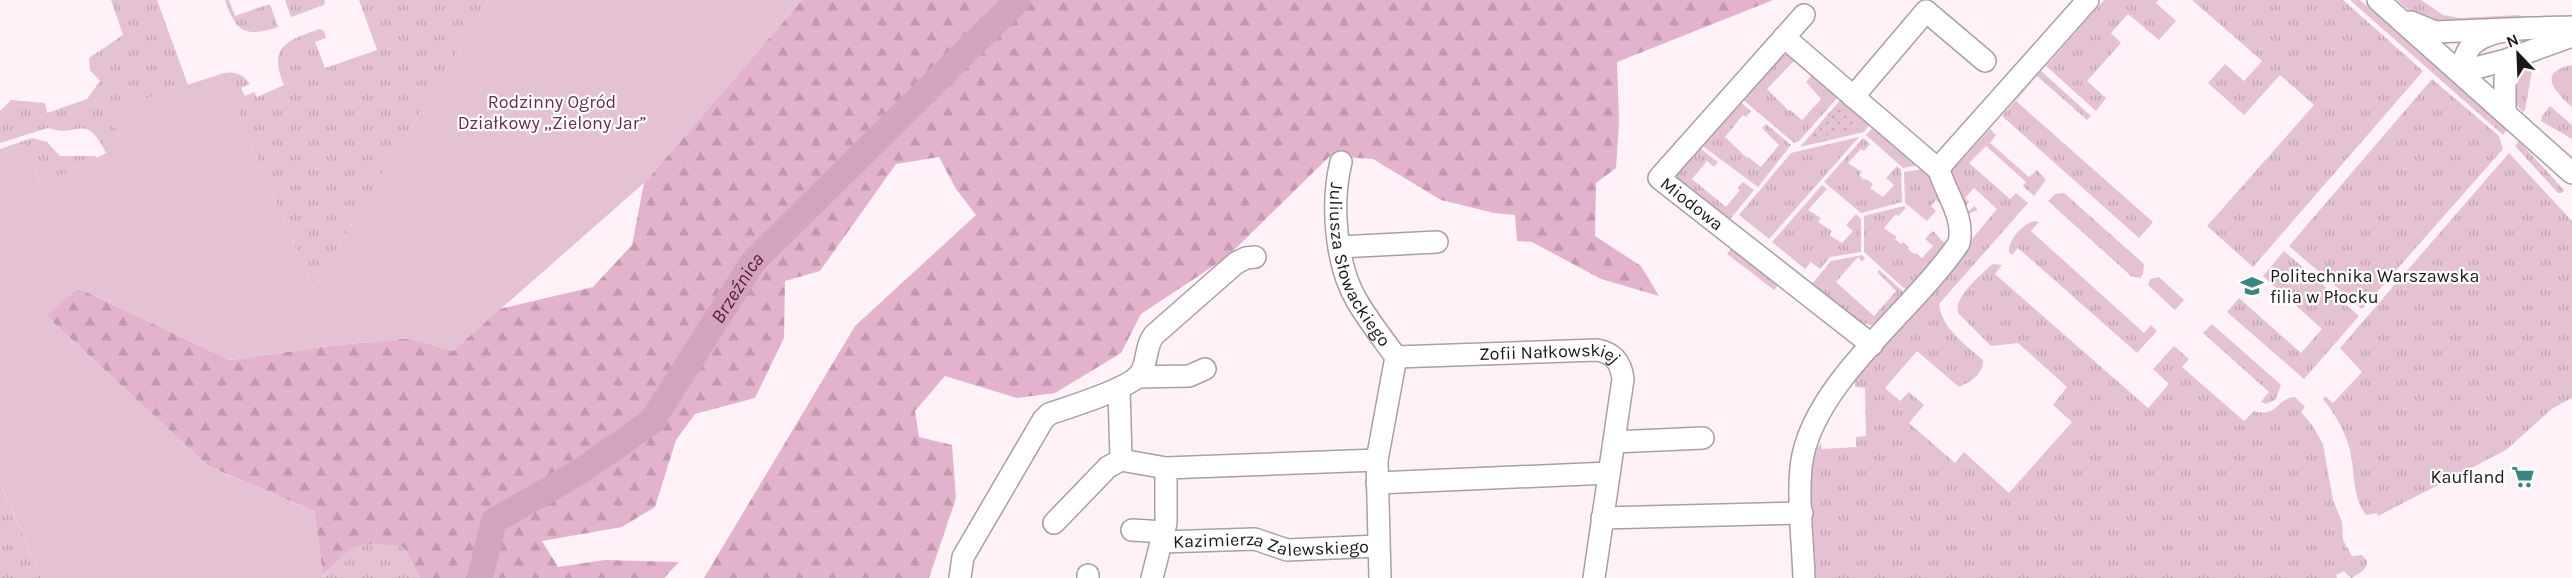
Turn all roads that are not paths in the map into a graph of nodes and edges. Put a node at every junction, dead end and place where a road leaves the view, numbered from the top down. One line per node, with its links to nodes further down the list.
1 (2088, 0): 15 (street)
2 (2378, 0): 4 (street)
3 (1804, 15): 8 (street, Miodowa)
4 (2397, 16): 6 (street); 11 (street)
5 (2572, 27): 6 (street)
6 (2532, 28): 11 (street)
7 (2572, 36): 9 (street)
8 (1784, 37): 12 (street); 20 (street, Miodowa)
9 (2516, 56): 11 (street); 13 (street)
10 (1984, 61): 12 (street)
11 (2460, 72): 13 (street)
12 (1853, 97): 15 (street)
13 (2505, 112): 16 (street)
14 (1341, 162): 18 (street, Juliusza Słowackiego)
15 (1939, 170): 20 (street)
16 (2572, 173)
17 (1437, 242): 18 (street)
18 (1339, 248): 21 (street, Juliusza Słowackiego)
19 (1255, 257): 23 (street)
20 (1872, 345): 31 (street)
21 (1396, 357): 25 (street, Zofii Nałkowskiej); 27 (street, Juliusza Słowackiego)
22 (1205, 369): 23 (street)
23 (1128, 383): 26 (street); 37 (street)
24 (1703, 438): 25 (street)
25 (1614, 441): 29 (street, Zofii Nałkowskiej)
26 (1121, 460): 28 (street); 33 (street)
27 (1377, 460): 28 (street); 30 (street, Juliusza Słowackiego)
28 (1166, 468): 35 (street, Kazimierza Zalewskiego)
29 (1609, 473): 30 (street); 32 (street, Zofii Nałkowskiej)
30 (1377, 483): 36 (street, Juliusza Słowackiego)
31 (1802, 513): 32 (street); 41 (street)
32 (1602, 518): 40 (street, Zofii Nałkowskiej)
33 (1054, 524)
34 (1131, 530): 35 (street, Kazimierza Zalewskiego)
35 (1163, 537): 36 (street, Kazimierza Zalewskiego); 38 (street, Kazimierza Zalewskiego)
36 (1378, 546): 39 (street, Juliusza Słowackiego)
37 (960, 578)
38 (1152, 578)
39 (1380, 578)
40 (1594, 578)
41 (1804, 578)

